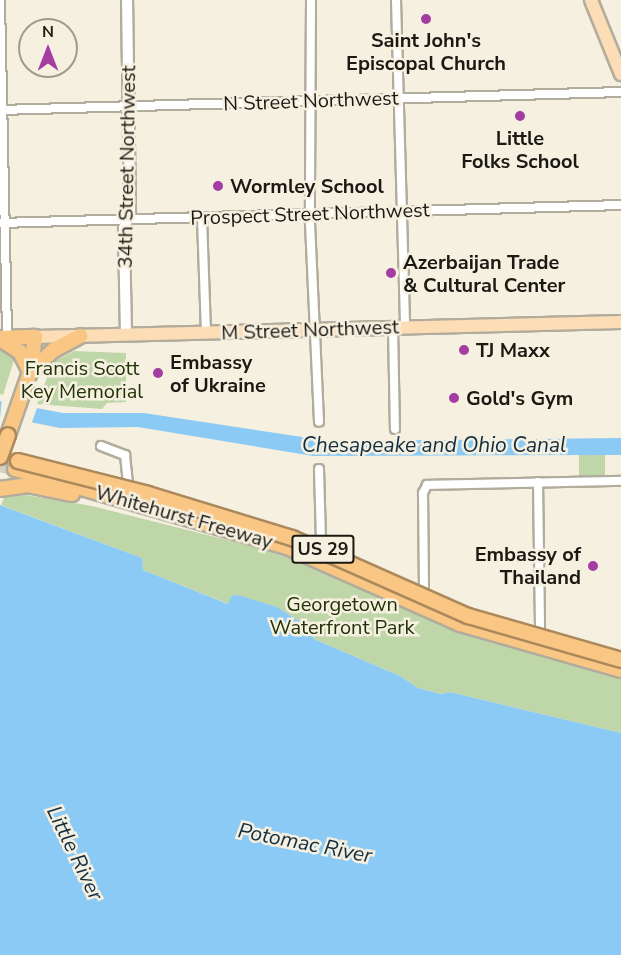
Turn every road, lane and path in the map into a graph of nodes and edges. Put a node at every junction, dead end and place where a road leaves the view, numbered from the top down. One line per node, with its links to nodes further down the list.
1 (0, 0): 11 (street)
2 (127, 0): 10 (street, 34th Street Northwest)
3 (311, 0): 9 (street)
4 (396, 0): 8 (street)
5 (591, 0): 6 (main road)
6 (621, 74)
7 (621, 92): 8 (street, N Street Northwest)
8 (399, 98): 9 (street, N Street Northwest); 13 (street)
9 (310, 101): 10 (street, N Street Northwest); 14 (street)
10 (129, 106): 11 (street, N Street Northwest); 16 (street, 34th Street Northwest)
11 (2, 110): 17 (street)
12 (621, 205): 13 (street, Prospect Street Northwest)
13 (402, 212): 14 (street, Prospect Street Northwest); 19 (street)
14 (310, 214): 15 (street, Prospect Street Northwest); 20 (street)
15 (202, 218): 16 (street, Prospect Street Northwest); 21 (street)
16 (127, 220): 17 (street, Prospect Street Northwest); 22 (street, 34th Street Northwest)
17 (3, 223): 25 (street)
18 (621, 322): 19 (main road, M Street Northwest)
19 (399, 327): 20 (main road, M Street Northwest); 28 (street)
20 (314, 329): 21 (main road, M Street Northwest); 27 (street)
21 (206, 333): 22 (main road, M Street Northwest)
22 (126, 335): 23 (main road, M Street Northwest)
23 (80, 336): 24 (main road, M Street Northwest); 26 (highway)
24 (36, 337): 25 (highway, M Street Northwest); 26 (highway)
25 (2, 338): 26 (highway)
26 (30, 372): 30 (highway, bridge)
27 (320, 422)
28 (395, 429)
29 (101, 446): 35 (street)
30 (0, 458): 35 (street)
31 (319, 469): 37 (street)
32 (621, 481): 33 (street)
33 (538, 482): 38 (street); 39 (street)
34 (0, 489): 36 (highway, US 29)
35 (129, 495): 41 (street)
36 (249, 535): 40 (highway, Whitehurst Freeway / US 29, bridge); 42 (highway, Whitehurst Freeway / US 29)
37 (321, 540)
38 (424, 588)
39 (540, 631)
40 (621, 660)
41 (621, 664)
42 (621, 670)

